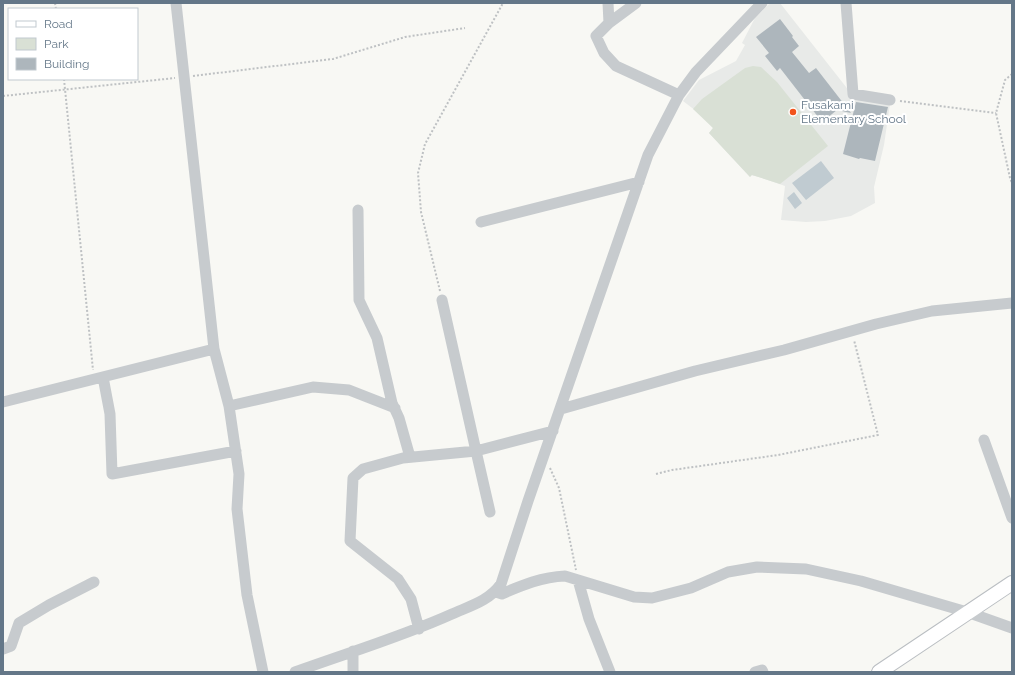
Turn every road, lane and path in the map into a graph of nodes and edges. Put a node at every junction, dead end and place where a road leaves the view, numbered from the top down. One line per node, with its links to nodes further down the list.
1 (176, 3): 10 (street)
2 (503, 3): 21 (path)
3 (608, 3): 7 (street)
4 (636, 3): 7 (street)
5 (762, 3): 13 (street)
6 (846, 3): 15 (street)
7 (609, 23): 13 (street)
8 (465, 28): 10 (path)
9 (1012, 74): 16 (path)
10 (184, 77): 12 (path); 24 (street)
11 (64, 80): 12 (path)
12 (65, 90): 14 (path); 25 (path)
13 (679, 95): 17 (street)
14 (3, 96)
15 (890, 100): 16 (path)
16 (996, 113): 18 (path)
17 (639, 182): 20 (street); 29 (street)
18 (1012, 183)
19 (358, 210): 28 (street)
20 (481, 222)
21 (442, 300): 33 (street)
22 (1012, 303): 23 (street)
23 (851, 331): 29 (street); 36 (path)
24 (214, 349): 25 (street); 27 (street)
25 (99, 378): 26 (street); 32 (street)
26 (3, 402)
27 (229, 406): 28 (street); 32 (street)
28 (394, 408): 35 (street)
29 (561, 409): 30 (street)
30 (553, 431): 33 (street); 34 (street)
31 (984, 440): 37 (street)
32 (236, 451): 49 (street)
33 (476, 451): 35 (street); 38 (street)
34 (545, 454): 40 (path); 43 (street)
35 (410, 457): 45 (street)
36 (656, 474)
37 (1007, 486): 39 (street)
38 (490, 512)
39 (1012, 518)
40 (578, 580): 43 (street); 44 (street); 52 (street)
41 (94, 582): 47 (street)
42 (1012, 583): 44 (main road)
43 (496, 592): 45 (street)
44 (967, 612): 46 (street); 55 (main road)
45 (419, 628): 48 (street)
46 (1012, 628)
47 (3, 649)
48 (353, 651): 50 (street); 51 (street)
49 (263, 672)
50 (295, 672)
51 (353, 672)
52 (610, 672)
53 (755, 672): 54 (street)
54 (763, 672)
55 (878, 672)

